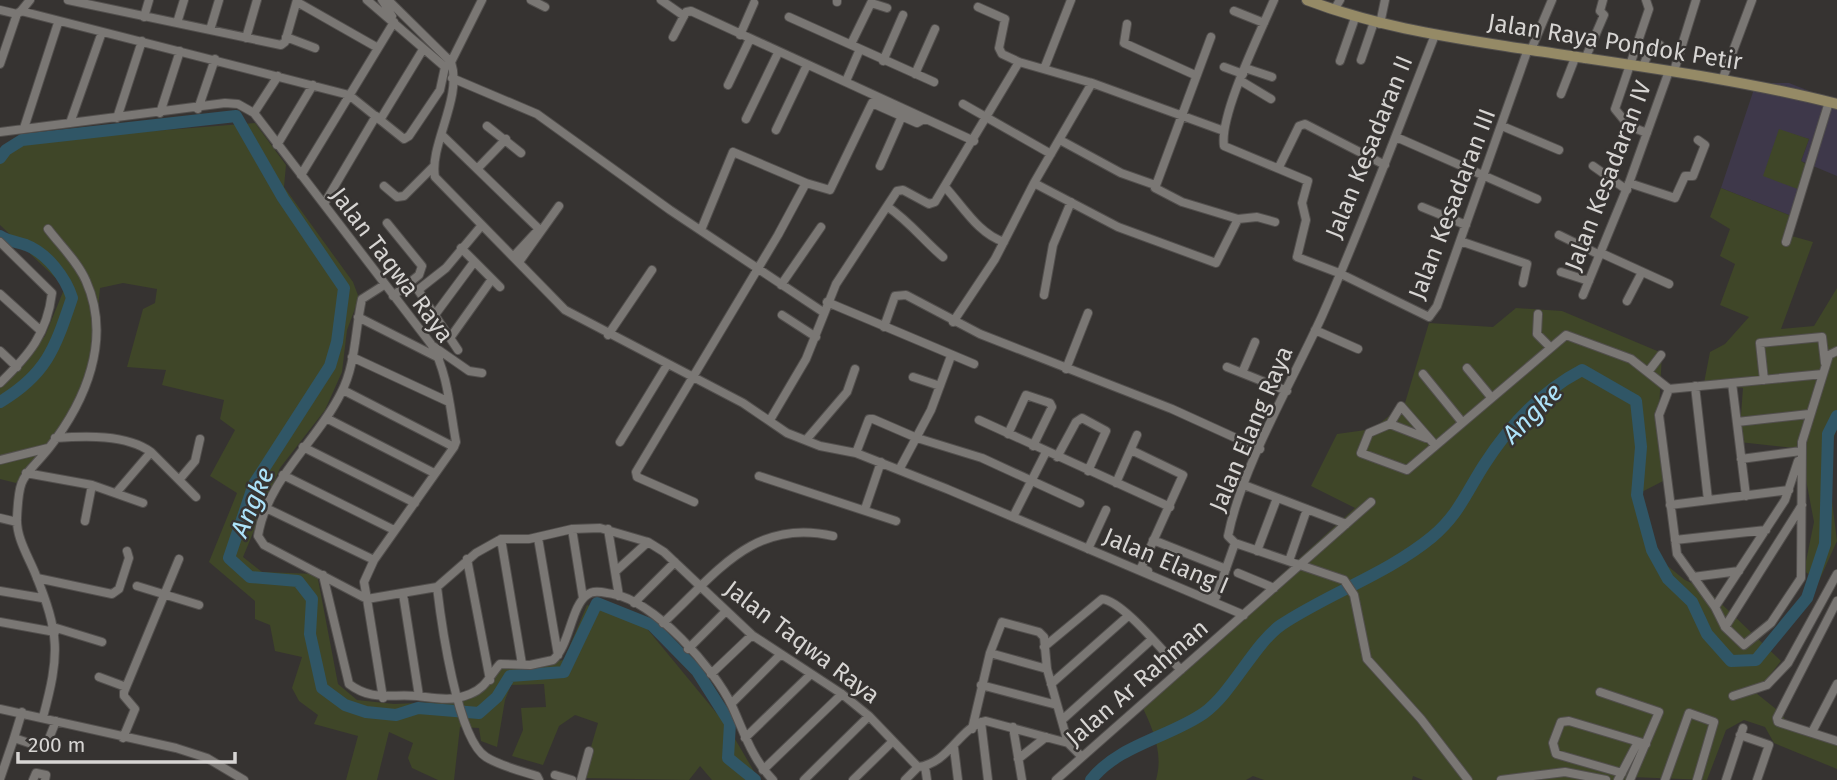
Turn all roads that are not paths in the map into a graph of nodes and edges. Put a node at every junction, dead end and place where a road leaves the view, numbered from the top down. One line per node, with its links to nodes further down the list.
1 (30, 0): 35 (street)
2 (68, 0): 32 (street)
3 (113, 0): 32 (street)
4 (149, 0): 38 (street)
5 (184, 0): 43 (street)
6 (219, 0): 48 (street)
7 (257, 0): 55 (street)
8 (367, 0): 41 (street)
9 (382, 0): 41 (street)
10 (388, 0): 30 (street)
11 (404, 0): 30 (street)
12 (482, 0): 73 (street)
13 (530, 0): 27 (street)
14 (661, 0): 37 (street)
15 (1071, 0): 78 (street)
16 (1274, 0): 44 (street)
17 (1307, 0): 33 (main road, Jalan Raya Pondok Petir)
18 (1340, 0): 33 (street)
19 (1385, 0): 45 (street)
20 (1552, 0): 62 (street, Jalan Kesadaran III)
21 (1603, 0): 66 (street)
22 (1645, 0): 74 (street)
23 (1696, 0): 79 (street, Jalan Kesadaran IV)
24 (1752, 0): 86 (street)
25 (297, 1): 52 (street); 61 (street)
26 (754, 3): 50 (street)
27 (545, 7)
28 (978, 7): 71 (street)
29 (887, 8): 59 (street)
30 (398, 9): 73 (street)
31 (0, 10): 35 (street)
32 (110, 10): 38 (street)
33 (1334, 10): 40 (main road, Jalan Raya Pondok Petir)
34 (1234, 11): 44 (street)
35 (19, 12): 42 (street); 72 (street)
36 (903, 15): 69 (street)
37 (684, 16): 50 (street); 53 (street)
38 (144, 17): 43 (street)
39 (789, 17): 59 (street)
40 (1355, 18): 45 (main road, Jalan Raya Pondok Petir); 70 (street)
41 (394, 22): 61 (street); 64 (street)
42 (58, 23): 49 (street); 110 (street)
43 (177, 23): 48 (street)
44 (1264, 23): 81 (street)
45 (1377, 23): 51 (main road, Jalan Raya Pondok Petir); 68 (street)
46 (1127, 24): 82 (street)
47 (935, 29): 80 (street)
48 (210, 30): 55 (street)
49 (102, 32): 57 (street); 107 (street)
50 (740, 35): 56 (street)
51 (1435, 35): 62 (main road, Jalan Raya Pondok Petir); 116 (street, Jalan Kesadaran II)
52 (286, 37): 55 (street); 60 (street)
53 (673, 37)
54 (1211, 37): 82 (street)
55 (246, 38)
56 (750, 39): 65 (street); 91 (street)
57 (142, 41): 63 (street); 102 (street)
58 (1660, 46): 76 (street)
59 (855, 47): 69 (street); 87 (street)
60 (315, 48)
61 (378, 48): 93 (street)
62 (1529, 50): 66 (main road, Jalan Raya Pondok Petir); 109 (street, Jalan Kesadaran III)
63 (180, 51): 67 (street); 98 (street)
64 (422, 51): 73 (street); 103 (street)
65 (778, 52): 75 (street); 104 (street)
66 (1580, 58): 74 (main road, Jalan Raya Pondok Petir); 92 (street)
67 (215, 59): 83 (street); 97 (street)
68 (1362, 60)
69 (883, 61): 80 (street)
70 (1340, 61)
71 (1019, 62): 78 (street); 106 (street)
72 (0, 64)
73 (448, 64): 85 (street); 103 (street)
74 (1630, 64): 76 (main road, Jalan Raya Pondok Petir); 114 (street)
75 (807, 65): 87 (street); 111 (street)
76 (1643, 66): 79 (main road, Jalan Raya Pondok Petir)
77 (1224, 67): 81 (street)
78 (1044, 69): 89 (street)
79 (1671, 71): 86 (main road, Jalan Raya Pondok Petir); 114 (street, Jalan Kesadaran IV)
80 (915, 74): 88 (street)
81 (1243, 74): 84 (street); 94 (street); 112 (street)
82 (1195, 75): 101 (street)
83 (278, 76): 90 (street); 99 (street)
84 (1272, 77)
85 (453, 78): 115 (street); 152 (street)
86 (1723, 78): 95 (main road, Jalan Raya Pondok Petir)
87 (846, 81): 105 (street)
88 (934, 82)
89 (1092, 83): 101 (street); 118 (street)
90 (313, 85): 93 (street); 121 (street)
91 (728, 85)
92 (1560, 94)
93 (349, 95): 103 (street); 131 (street)
94 (1271, 99)
95 (1833, 103): 157 (street)
96 (963, 104): 106 (street)
97 (198, 109): 98 (street); 99 (street)
98 (160, 113): 102 (street)
99 (254, 113): 121 (street, Jalan Taqwa Raya)
100 (902, 116): 105 (street); 126 (street); 133 (street)
101 (1180, 116): 112 (street); 135 (street)
102 (117, 118): 107 (street)
103 (378, 118): 141 (street)
104 (746, 119)
105 (924, 119): 120 (street)
106 (987, 120): 120 (street); 124 (street)
107 (70, 123): 110 (street)
108 (487, 126): 117 (street)
109 (1502, 126): 122 (street); 132 (street, Jalan Kesadaran III)
110 (24, 128): 113 (street)
111 (776, 130)
112 (1224, 131): 129 (street)
113 (0, 132)
114 (1647, 133): 137 (street, Jalan Kesadaran IV)
115 (443, 136): 128 (street); 130 (street)
116 (1396, 137): 125 (street, Jalan Kesadaran II); 132 (street)
117 (506, 139): 123 (street); 130 (street)
118 (1060, 140): 124 (street); 135 (street)
119 (1698, 140): 137 (street)
120 (974, 141): 138 (street)
121 (277, 145): 131 (street, Jalan Taqwa Raya)
122 (1559, 149)
123 (521, 153)
124 (1051, 154): 134 (street)
125 (1385, 165): 129 (street); 167 (street, Jalan Kesadaran II)
126 (880, 166)
127 (1593, 166): 137 (street)
128 (433, 167): 136 (street); 148 (street, Jalan Elang I)
129 (1279, 167): 167 (street)
130 (478, 168): 161 (street)
131 (301, 175): 141 (street, Jalan Taqwa Raya)
132 (1484, 175): 139 (street); 149 (street, Jalan Kesadaran III)
133 (806, 183): 152 (street); 163 (street)
134 (1034, 183): 140 (street); 156 (street)
135 (1155, 185): 145 (street)
136 (384, 186)
137 (1628, 186): 159 (street, Jalan Kesadaran IV)
138 (946, 188): 143 (street); 156 (street)
139 (1537, 199)
140 (1071, 202): 145 (street); 176 (street)
141 (324, 204): 172 (street, Jalan Taqwa Raya)
142 (559, 206): 161 (street)
143 (888, 207): 160 (street); 180 (street)
144 (1422, 207): 149 (street)
145 (1238, 219): 146 (street)
146 (1275, 222)
147 (387, 223): 178 (street)
148 (482, 225): 158 (street); 161 (street, Jalan Elang I)
149 (1466, 225): 154 (street, Jalan Kesadaran III)
150 (821, 227): 173 (street)
151 (48, 229): 238 (street)
152 (701, 230): 163 (street)
153 (1559, 235): 159 (street)
154 (1460, 241): 167 (street, Jalan Kesadaran III); 170 (street)
155 (0, 242): 190 (street)
156 (1004, 242): 187 (street)
157 (1786, 242)
158 (461, 248): 162 (street); 185 (street)
159 (1601, 254): 166 (street); 169 (street, Jalan Kesadaran IV)
160 (943, 257)
161 (517, 259): 191 (street, Jalan Elang I)
162 (474, 262): 168 (street); 185 (street)
163 (757, 269): 173 (street); 218 (street)
164 (652, 270): 191 (street)
165 (1561, 272): 169 (street)
166 (1642, 272): 171 (street); 179 (street)
167 (1339, 273): 189 (street, Jalan Elang Raya)
168 (492, 279): 174 (street); 193 (street)
169 (1589, 281): 177 (street, Jalan Kesadaran IV)
170 (1523, 283)
171 (1669, 284)
172 (384, 285): 178 (street, Jalan Taqwa Raya); 186 (street)
173 (780, 285): 181 (street)
174 (500, 287)
175 (0, 294): 190 (street)
176 (1044, 295)
177 (1583, 295)
178 (393, 296): 195 (street, Jalan Taqwa Raya)
179 (1626, 301)
180 (827, 302): 181 (street); 188 (street)
181 (823, 312): 192 (street)
182 (1088, 313): 211 (street)
183 (1538, 314): 196 (street)
184 (782, 315): 192 (street)
185 (434, 316): 193 (street)
186 (358, 317): 202 (street); 204 (street)
187 (953, 322): 188 (street); 211 (street)
188 (884, 327): 203 (street)
189 (1315, 330): 197 (street); 226 (street, Jalan Elang Raya)
190 (41, 331): 207 (street)
191 (608, 335): 206 (street, Jalan Elang I)
192 (816, 337): 231 (street)
193 (450, 338): 198 (street)
194 (1255, 342): 215 (street)
195 (431, 344): 204 (street, Jalan Taqwa Raya); 214 (street)
196 (1550, 347): 213 (street); 227 (street)
197 (1358, 349)
198 (457, 350)
199 (0, 351): 207 (street)
200 (1837, 351): 212 (street)
201 (1661, 355): 213 (street)
202 (352, 356): 225 (street); 228 (street)
203 (951, 356): 205 (street); 222 (street)
204 (439, 358): 228 (street, Jalan Taqwa Raya)
205 (974, 363)
206 (667, 365): 218 (street, Jalan Elang I); 242 (street)
207 (17, 367): 220 (street)
208 (1227, 367): 215 (street)
209 (1467, 368): 227 (street)
210 (855, 369): 241 (street)
211 (1066, 369): 248 (street)
212 (1824, 370): 219 (street); 219 (street); 229 (street)
213 (1648, 372): 224 (street)
214 (482, 373)
215 (1242, 373): 226 (street)
216 (1423, 374): 233 (street)
217 (913, 377): 222 (street)
218 (693, 379): 231 (street, Jalan Elang I); 275 (street)
219 (1764, 380): 221 (street)
220 (0, 383)
221 (1732, 383): 223 (street); 234 (street)
222 (940, 386): 239 (street)
223 (1695, 386): 224 (street); 274 (street)
224 (1669, 389): 280 (street)
225 (343, 390): 230 (street); 246 (street)
226 (1287, 391): 248 (street, Jalan Elang Raya)
227 (1491, 397): 233 (street)
228 (449, 402): 246 (street, Jalan Taqwa Raya)
229 (1809, 414): 234 (street); 253 (street)
230 (328, 419): 245 (street); 261 (street)
231 (770, 420): 241 (street, Jalan Elang I)
232 (979, 420): 236 (street)
233 (1462, 422): 243 (street)
234 (1737, 422): 255 (street)
235 (1390, 424): 243 (street); 243 (street); 243 (street)
236 (1008, 434): 244 (street); 244 (street)
237 (1137, 435): 249 (street)
238 (55, 438): 247 (street); 250 (street)
239 (917, 438): 252 (street); 258 (street); 265 (street)
240 (200, 439): 264 (street)
241 (806, 440): 252 (street, Jalan Elang I)
242 (620, 442)
243 (1432, 442)
244 (1033, 446): 251 (street)
245 (303, 447): 262 (street); 278 (street)
246 (453, 447): 261 (street)
247 (49, 448): 256 (street); 260 (street)
248 (1260, 449): 268 (street, Jalan Elang Raya)
249 (1130, 450): 266 (street); 282 (street)
250 (151, 452): 264 (street); 270 (street)
251 (1046, 452): 254 (street); 265 (street)
252 (856, 453): 257 (street, Jalan Elang I)
253 (1801, 455): 255 (street); 269 (street); 281 (street)
254 (1058, 457): 259 (street); 259 (street)
255 (1741, 458): 271 (street)
256 (0, 460)
257 (881, 463): 258 (street, Jalan Elang I); 284 (street)
258 (899, 470): 287 (street, Jalan Elang I)
259 (1088, 471): 266 (street)
260 (26, 473): 267 (street); 290 (street)
261 (434, 473): 278 (street)
262 (283, 475): 283 (street); 295 (street)
263 (759, 476): 284 (street)
264 (179, 480): 272 (street)
265 (1031, 482): 279 (street); 287 (street)
266 (1116, 483): 282 (street)
267 (92, 485): 270 (street); 291 (street)
268 (1244, 485): 273 (street); 303 (street, Jalan Elang Raya)
269 (1789, 490): 271 (street); 296 (street)
270 (116, 494): 277 (street)
271 (1746, 496): 274 (street)
272 (196, 497)
273 (1277, 498): 285 (street); 306 (street)
274 (1708, 500): 280 (street)
275 (694, 502)
276 (1371, 502): 292 (street)
277 (143, 503)
278 (415, 503): 295 (street)
279 (1080, 503)
280 (1671, 505): 301 (street)
281 (1802, 505): 342 (street); 342 (street)
282 (1170, 507): 300 (street)
283 (268, 509): 309 (street); 318 (street)
284 (865, 509): 289 (street)
285 (1307, 509): 292 (street); 310 (street)
286 (1106, 510): 304 (street)
287 (1013, 517): 304 (street, Jalan Elang I)
288 (0, 518): 290 (street)
289 (896, 521)
290 (17, 522): 320 (street)
291 (85, 522)
292 (1346, 524): 312 (street)
293 (572, 529): 294 (street, Jalan Taqwa Raya); 298 (street, Jalan Taqwa Raya); 330 (street)
294 (608, 529): 302 (street, Jalan Taqwa Raya); 314 (street)
295 (394, 530): 309 (street)
296 (1766, 530): 301 (street); 315 (street)
297 (833, 536): 322 (street)
298 (538, 538): 299 (street, Jalan Taqwa Raya); 350 (street)
299 (502, 539): 308 (street, Jalan Taqwa Raya); 352 (street)
300 (1153, 540): 313 (street); 313 (street)
301 (1675, 540): 319 (street)
302 (648, 542): 311 (street, Jalan Taqwa Raya); 314 (street)
303 (1235, 543): 306 (street, Jalan Elang Raya); 313 (street)
304 (1088, 549): 338 (street, Jalan Elang I)
305 (127, 551): 320 (street)
306 (1257, 551): 310 (street, Jalan Elang Raya)
307 (179, 559): 327 (street)
308 (467, 559): 323 (street, Jalan Taqwa Raya); 358 (street)
309 (374, 560): 331 (street)
310 (1289, 561): 312 (street, Jalan Elang Raya)
311 (675, 562): 322 (street, Jalan Taqwa Raya); 333 (street)
312 (1300, 565): 324 (street); 415 (street, Jalan Elang Raya)
313 (1226, 569)
314 (616, 571): 328 (street)
315 (1739, 571): 319 (street); 335 (street)
316 (1238, 573): 324 (street)
317 (1837, 574): 366 (street)
318 (323, 575): 331 (street); 367 (street)
319 (1693, 577): 335 (street)
320 (37, 578): 329 (street)
321 (137, 586): 327 (street)
322 (699, 586): 336 (street, Jalan Taqwa Raya); 341 (street)
323 (437, 587): 326 (street); 368 (street)
324 (1275, 588): 338 (street)
325 (0, 591): 329 (street)
326 (403, 594): 331 (street); 365 (street)
327 (163, 596): 334 (street); 362 (street)
328 (619, 596): 330 (street); 333 (street)
329 (42, 598): 343 (street)
330 (583, 598): 350 (street)
331 (367, 599): 367 (street)
332 (1837, 601): 337 (street)
333 (634, 603): 341 (street)
334 (199, 605)
335 (1715, 607): 342 (street)
336 (724, 612): 344 (street, Jalan Taqwa Raya); 348 (street)
337 (1834, 612): 380 (street)
338 (1244, 615): 354 (street, Jalan Ar Rahman)
339 (1128, 616): 345 (street); 347 (street); 359 (street)
340 (0, 622): 343 (street)
341 (663, 623): 348 (street)
342 (1725, 627)
343 (54, 629): 346 (street); 374 (street)
344 (752, 635): 351 (street, Jalan Taqwa Raya); 355 (street)
345 (1150, 641): 354 (street); 375 (street)
346 (102, 642)
347 (1044, 647): 349 (street); 353 (street)
348 (688, 649): 355 (street)
349 (990, 653): 353 (street); 361 (street)
350 (558, 655): 352 (street)
351 (780, 655): 356 (street, Jalan Taqwa Raya); 369 (street)
352 (522, 663): 358 (street)
353 (1047, 669): 359 (street)
354 (1181, 670): 391 (street, Jalan Ar Rahman)
355 (711, 674): 369 (street)
356 (810, 675): 364 (street, Jalan Taqwa Raya); 384 (street)
357 (99, 677): 362 (street)
358 (490, 681): 368 (street)
359 (1051, 684): 370 (street)
360 (1837, 684): 380 (street)
361 (981, 685): 370 (street); 379 (street)
362 (126, 687): 383 (street)
363 (1600, 692): 388 (street)
364 (842, 694): 373 (street, Jalan Taqwa Raya); 394 (street)
365 (419, 696): 367 (street); 368 (street)
366 (1733, 696)
367 (383, 698)
368 (457, 702): 403 (street)
369 (731, 704): 384 (street)
370 (1056, 705): 375 (street)
371 (0, 709): 372 (street)
372 (22, 712): 374 (street); 382 (street)
373 (869, 716): 386 (street, Jalan Taqwa Raya); 407 (street)
374 (43, 718): 376 (street)
375 (1062, 720): 387 (street)
376 (56, 721): 382 (street); 383 (street)
377 (981, 722): 378 (street); 379 (street); 412 (street)
378 (1013, 727): 381 (street); 392 (street)
379 (972, 729): 389 (street)
380 (1812, 732): 385 (street)
381 (1046, 737): 387 (street); 392 (street)
382 (14, 738): 398 (street)
383 (123, 738): 396 (street)
384 (745, 738): 394 (street)
385 (1837, 741)
386 (892, 742): 393 (street, Jalan Taqwa Raya); 408 (street)
387 (1068, 743): 391 (street)
388 (1642, 743): 397 (street); 397 (street); 418 (street)
389 (954, 748): 393 (street); 411 (street)
390 (589, 751): 405 (street)
391 (1082, 757): 414 (street, Jalan Ar Rahman)
392 (1018, 759): 413 (street)
393 (922, 767): 409 (street); 410 (street)
394 (763, 770): 406 (street)
395 (555, 775): 404 (street)
396 (232, 776): 402 (street)
397 (1620, 776)
398 (0, 779): 399 (street)
399 (6, 780)
400 (33, 780): 401 (street)
401 (45, 780)
402 (244, 780)
403 (539, 780)
404 (572, 780)
405 (581, 780)
406 (773, 780)
407 (804, 780)
408 (853, 780)
409 (905, 780)
410 (927, 780)
411 (958, 780)
412 (988, 780)
413 (1021, 780)
414 (1056, 780)
415 (1468, 780)
416 (1500, 780): 417 (street)
417 (1604, 780)
418 (1630, 780)
419 (1665, 780): 420 (street)
420 (1697, 780)
421 (1726, 780): 422 (street)
422 (1757, 780)

